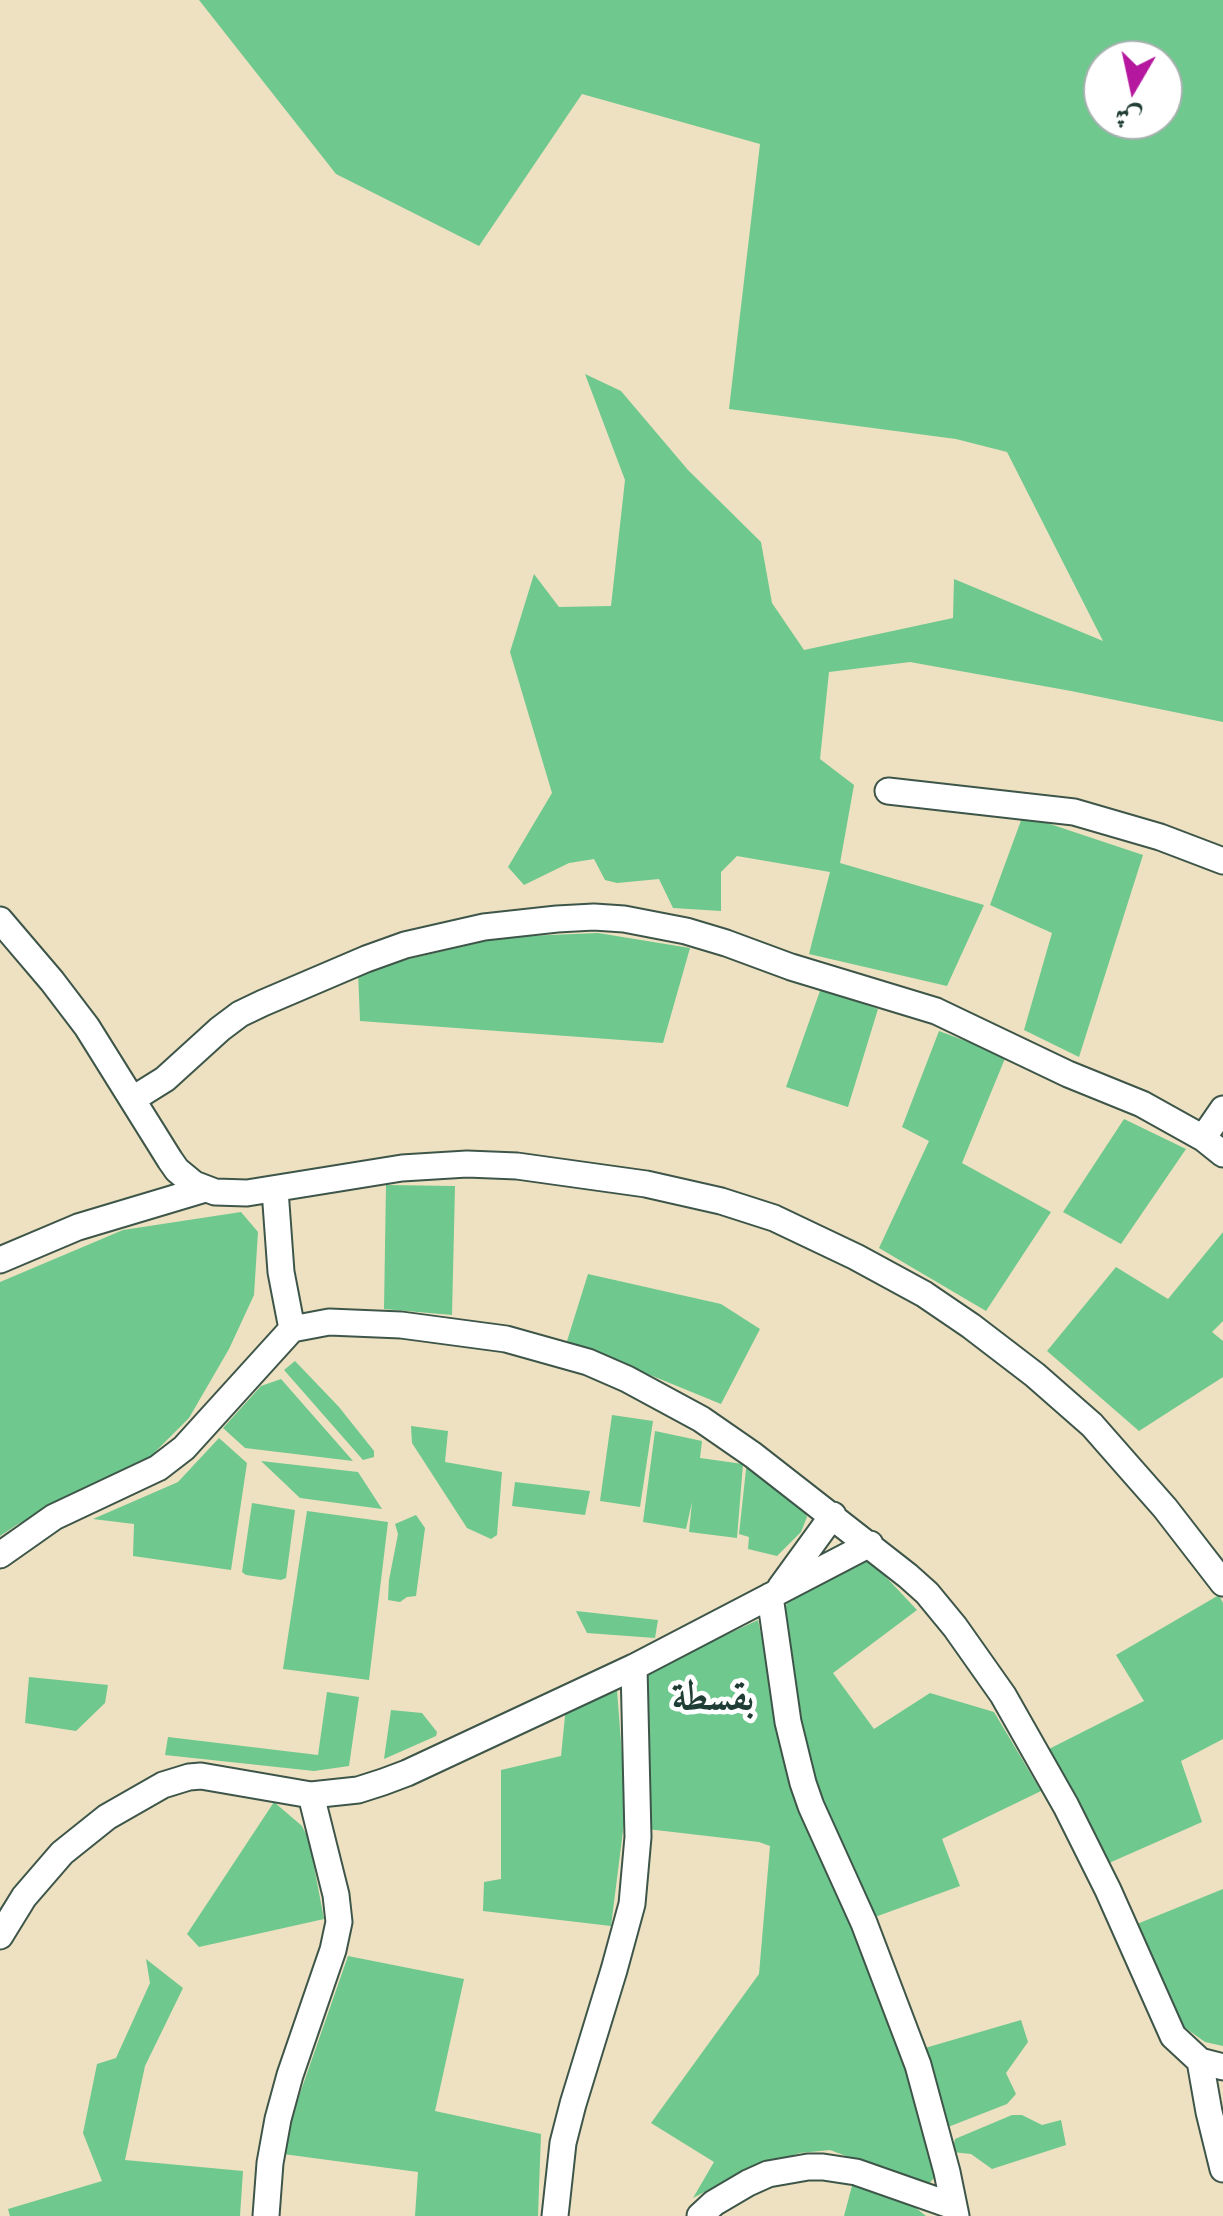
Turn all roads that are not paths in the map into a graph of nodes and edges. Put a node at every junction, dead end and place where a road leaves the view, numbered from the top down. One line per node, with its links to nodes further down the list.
1 (888, 791): 2 (street)
2 (1223, 861)
3 (0, 920): 4 (street)
4 (133, 1100): 6 (street); 7 (street)
5 (1223, 1109): 6 (street)
6 (1213, 1146)
7 (205, 1189): 8 (street); 9 (street)
8 (274, 1190): 10 (street); 14 (street)
9 (0, 1260)
10 (292, 1329): 11 (street); 13 (street)
11 (833, 1515): 12 (street); 15 (street)
12 (870, 1544): 15 (street); 19 (street)
13 (0, 1555)
14 (1223, 1583)
15 (774, 1593): 16 (street); 21 (street)
16 (634, 1667): 17 (street); 23 (street)
17 (311, 1794): 18 (street); 22 (street)
18 (0, 1936)
19 (1212, 2064): 20 (street)
20 (1223, 2169)
21 (954, 2211): 24 (street)
22 (266, 2216)
23 (555, 2216)
24 (700, 2216)

